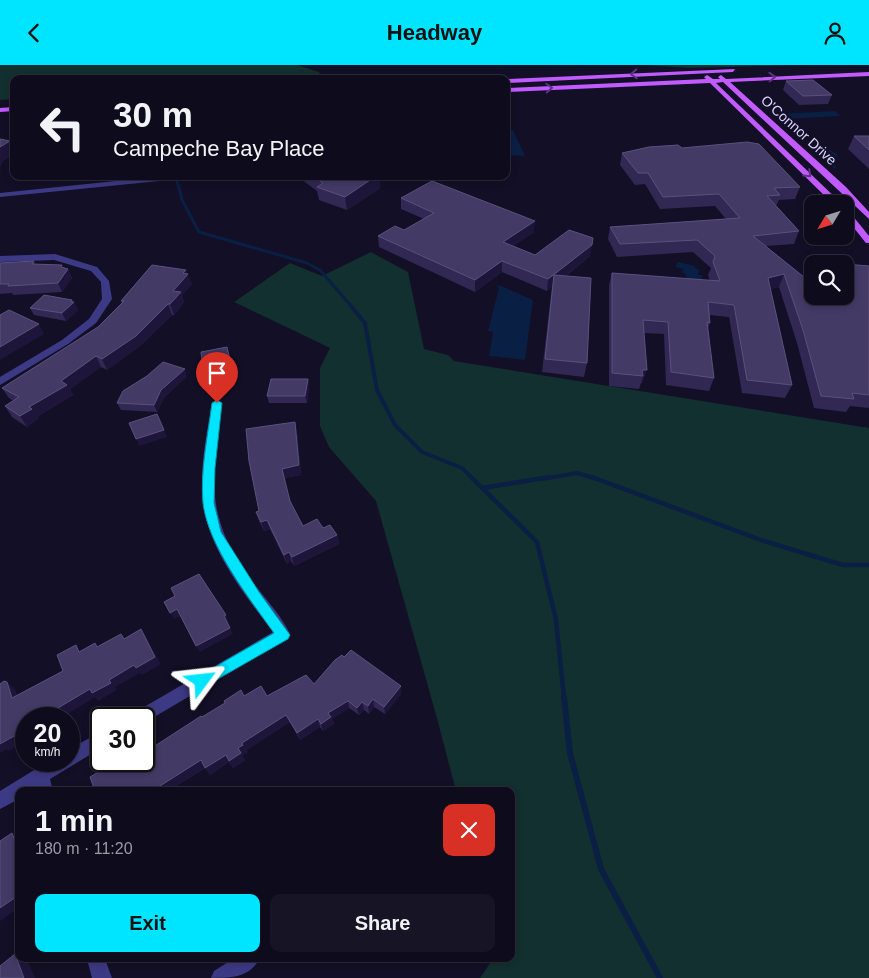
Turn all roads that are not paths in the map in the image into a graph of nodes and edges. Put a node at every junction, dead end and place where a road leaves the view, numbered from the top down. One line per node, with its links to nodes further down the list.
1 (694, 65): 4 (main road, O'Connor Drive)
2 (709, 65): 5 (main road, O'Connor Drive)
3 (737, 70): 5 (main road)
4 (700, 71): 5 (main road); 8 (main road, O'Connor Drive); 9 (main road, one-way to 9)
5 (715, 71): 7 (main road, O'Connor Drive)
6 (869, 74): 7 (main road, one-way to 6)
7 (723, 79): 8 (main road); 13 (main road, O'Connor Drive)
8 (710, 80): 10 (main road, one-way to 8); 11 (main road, O'Connor Drive)
9 (510, 81)
10 (510, 90)
11 (752, 121): 12 (main road, O'Connor Drive); 13 (main road)
12 (780, 147): 16 (main road, O'Connor Drive, one-way to 16); 17 (main road)
13 (798, 147): 17 (main road, O'Connor Drive)
14 (150, 180): 15 (street)
15 (0, 195)
16 (829, 195)
17 (857, 203): 18 (main road, O'Connor Drive)
18 (869, 217)
19 (854, 223): 20 (main road)
20 (869, 241)
21 (0, 259): 22 (street)
22 (0, 382)
23 (217, 403): 24 (street)
24 (155, 709)
25 (45, 772): 26 (street)
26 (40, 775): 27 (street); 28 (street)
27 (22, 787)
28 (44, 787)
29 (15, 791): 30 (street)
30 (0, 801)
31 (97, 962): 33 (street)
32 (245, 962): 34 (street)
33 (102, 978)
34 (221, 978)

